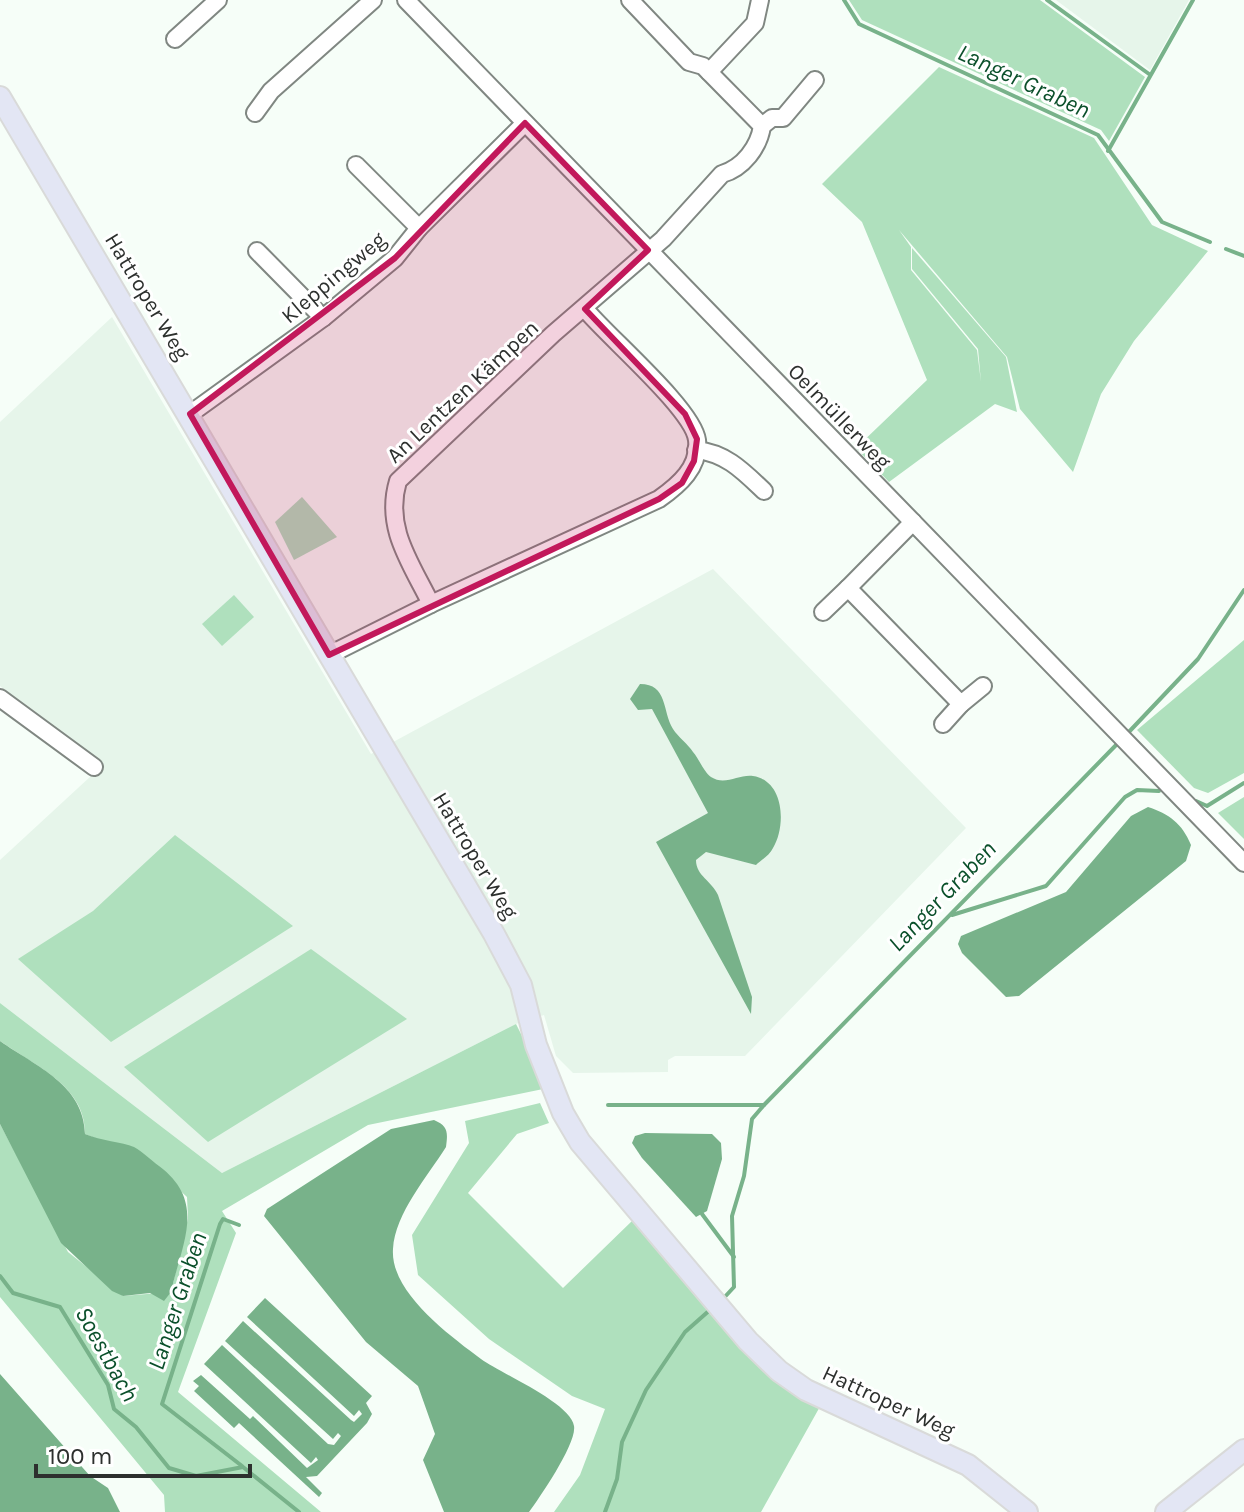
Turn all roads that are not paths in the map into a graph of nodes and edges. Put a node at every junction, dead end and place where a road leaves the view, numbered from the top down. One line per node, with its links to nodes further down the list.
1 (218, 0): 6 (street)
2 (373, 0): 10 (street)
3 (406, 0): 11 (street, Oelmüllerweg)
4 (630, 0): 7 (street)
5 (760, 0): 7 (street)
6 (175, 39)
7 (709, 72): 12 (street)
8 (815, 80): 12 (street)
9 (0, 97): 19 (main road, Hattroper Weg)
10 (255, 113)
11 (525, 123): 14 (street, Kleppingweg); 15 (street, Oelmüllerweg)
12 (762, 126): 15 (street, An Lentzen Kämpen)
13 (356, 165): 14 (street)
14 (419, 228): 18 (street, Kleppingweg)
15 (648, 250): 17 (street, An Lentzen Kämpen); 22 (street, Oelmüllerweg)
16 (257, 251): 18 (street)
17 (585, 309): 20 (street); 24 (street, An Lentzen Kämpen)
18 (323, 318): 19 (street, Kleppingweg)
19 (190, 414): 26 (main road, Hattroper Weg)
20 (696, 450): 21 (street); 24 (street)
21 (764, 491)
22 (913, 522): 23 (street); 32 (street, Oelmüllerweg)
23 (848, 588): 25 (street); 29 (street)
24 (431, 604): 26 (street)
25 (823, 612)
26 (329, 655): 34 (main road, Hattroper Weg)
27 (983, 686): 29 (street)
28 (0, 698): 31 (street)
29 (961, 704): 30 (street)
30 (943, 724)
31 (94, 767)
32 (1244, 863)
33 (1244, 1450): 35 (main road)
34 (1027, 1512)
35 (1166, 1512)

